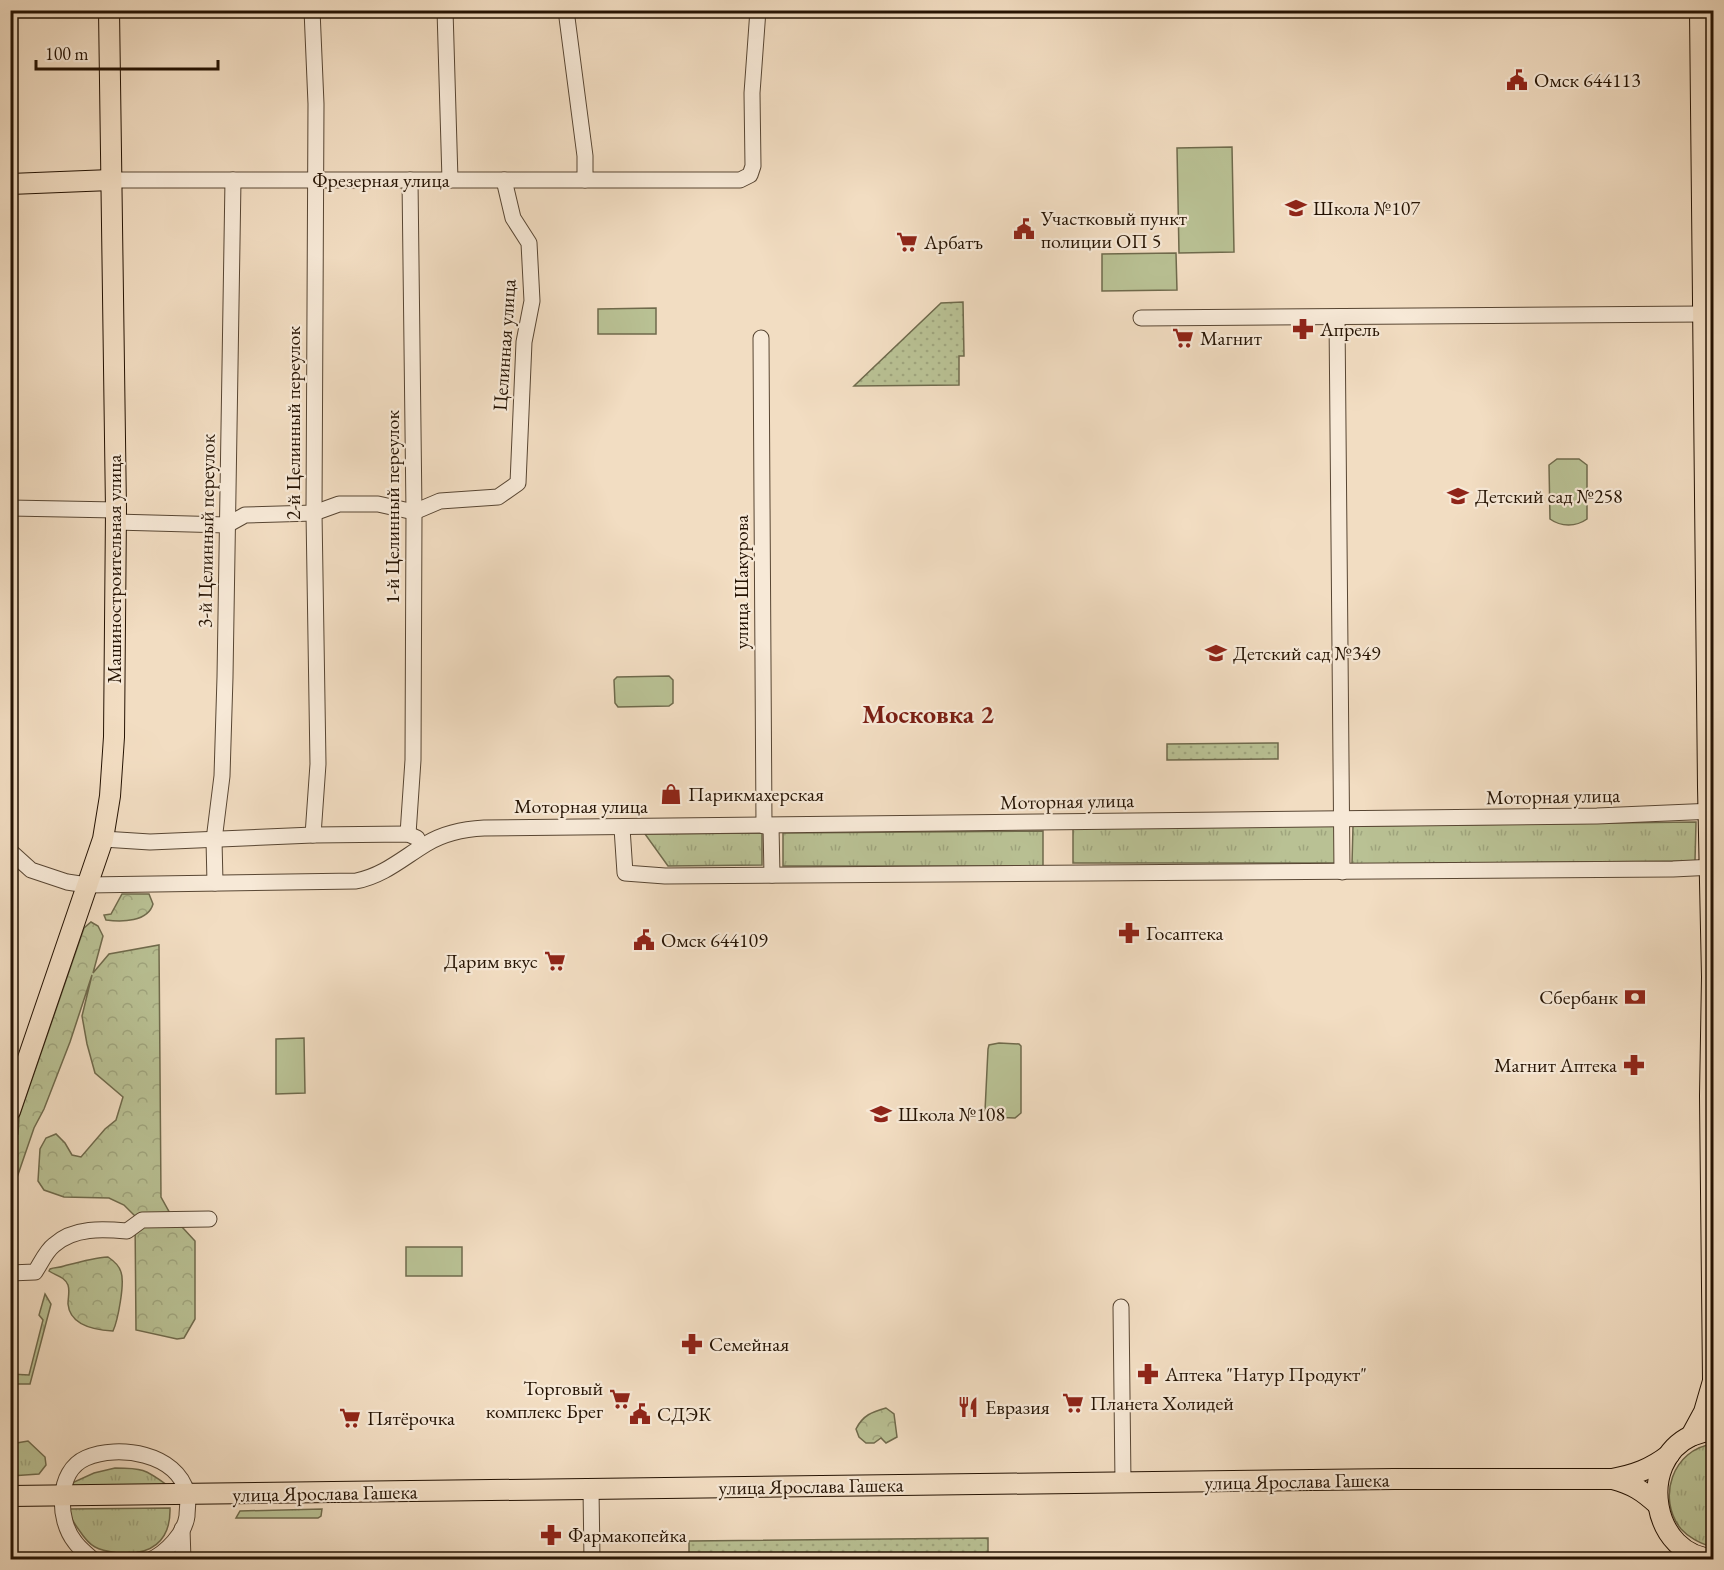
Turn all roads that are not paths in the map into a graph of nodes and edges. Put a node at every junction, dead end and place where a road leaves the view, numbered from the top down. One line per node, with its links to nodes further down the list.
1 (110, 10): 7 (main road, Машиностроительная улица)
2 (312, 10): 9 (street, 2-й Целинный переулок)
3 (445, 10): 11 (street)
4 (566, 10): 13 (street)
5 (758, 10): 13 (street, Фрезерная улица)
6 (1700, 10): 15 (main road)
7 (111, 180): 8 (street, Фрезерная улица); 14 (main road, Фрезерная улица); 22 (main road, Машиностроительная улица)
8 (233, 180): 9 (street, Фрезерная улица); 23 (street, 3-й Целинный переулок)
9 (314, 180): 10 (street, Фрезерная улица); 21 (street, 2-й Целинный переулок)
10 (410, 180): 11 (street, Фрезерная улица); 20 (street, 1-й Целинный переулок)
11 (450, 180): 12 (street, Фрезерная улица)
12 (504, 180): 13 (street, Фрезерная улица); 20 (street, Целинная улица)
13 (585, 180)
14 (10, 184)
15 (1704, 314): 16 (street); 24 (main road)
16 (1337, 317): 17 (street); 25 (street)
17 (1141, 318)
18 (761, 338): 26 (street, улица Шакурова)
19 (10, 508): 22 (street)
20 (414, 512): 21 (street); 28 (street, 1-й Целинный переулок)
21 (314, 513): 23 (street); 29 (street, 2-й Целинный переулок)
22 (116, 516): 23 (street); 30 (main road, Машиностроительная улица)
23 (227, 525): 31 (street, 3-й Целинный переулок)
24 (1711, 812): 25 (street, Моторная улица); 34 (main road)
25 (1341, 819): 26 (street, Моторная улица); 35 (street)
26 (767, 826): 27 (street, Моторная улица); 36 (street, улица Шакурова)
27 (622, 828): 32 (street, Моторная улица); 36 (street)
28 (408, 834): 29 (street); 32 (street)
29 (313, 835): 31 (street)
30 (104, 839): 31 (street); 38 (main road, Машиностроительная улица)
31 (214, 840): 37 (street, 3-й Целинный переулок)
32 (428, 843): 37 (street, Моторная улица)
33 (10, 851): 38 (street, Моторная улица)
34 (1712, 867): 35 (street); 40 (main road)
35 (1342, 872): 36 (street)
36 (772, 875)
37 (215, 882): 38 (street, Моторная улица)
38 (87, 885): 39 (main road, Машиностроительная улица)
39 (10, 1111)
40 (1712, 1209): 44 (main road)
41 (209, 1220): 42 (street)
42 (10, 1273)
43 (1122, 1308): 49 (street)
44 (1713, 1382): 46 (main road)
45 (1713, 1430): 46 (main road)
46 (1691, 1436): 47 (main road)
47 (1669, 1455): 48 (main road); 54 (main road)
48 (1612, 1479): 49 (main road, улица Ярослава Гашека); 54 (main road)
49 (1123, 1483): 50 (main road, улица Ярослава Гашека)
50 (591, 1489): 51 (main road, улица Ярослава Гашека); 61 (street)
51 (188, 1494): 52 (main road, улица Ярослава Гашека); 52 (street); 55 (street)
52 (62, 1495): 53 (main road, улица Ярослава Гашека); 58 (street)
53 (10, 1496)
54 (1656, 1504): 56 (main road)
55 (182, 1529): 59 (street); 60 (street)
56 (1691, 1556): 57 (main road)
57 (1713, 1559)
58 (95, 1560)
59 (150, 1560)
60 (183, 1560)
61 (591, 1560)

